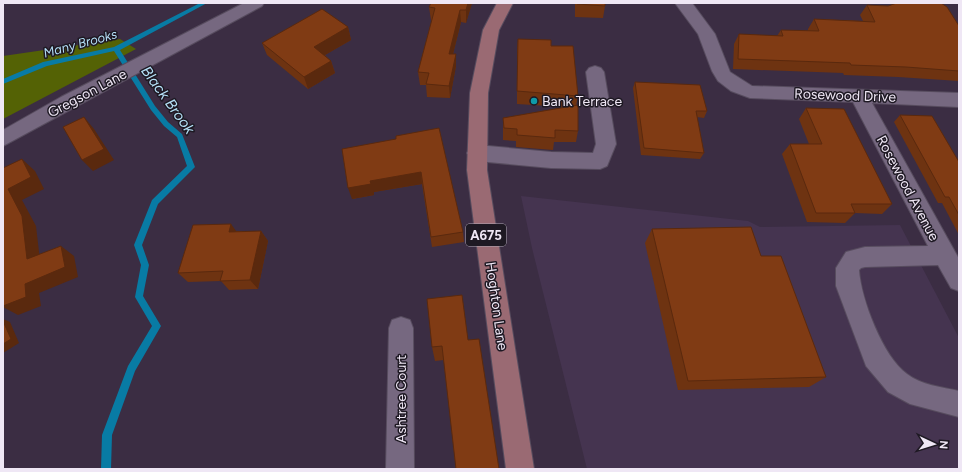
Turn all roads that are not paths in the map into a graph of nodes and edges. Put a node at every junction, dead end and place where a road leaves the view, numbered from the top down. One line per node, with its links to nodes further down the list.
1 (256, 3): 7 (street, Gregson Lane)
2 (505, 3): 8 (main road, Hoghton Lane / A675)
3 (683, 3): 5 (street, Rosewood Drive)
4 (595, 72): 8 (street)
5 (858, 95): 6 (street, Rosewood Drive); 9 (street, Rosewood Avenue)
6 (959, 100)
7 (3, 139)
8 (478, 153): 14 (main road, Hoghton Lane / A675)
9 (945, 255): 10 (street, Rosewood Avenue); 12 (street)
10 (959, 282)
11 (401, 328): 13 (street, Ashtree Court)
12 (959, 404)
13 (400, 469)
14 (520, 469)

